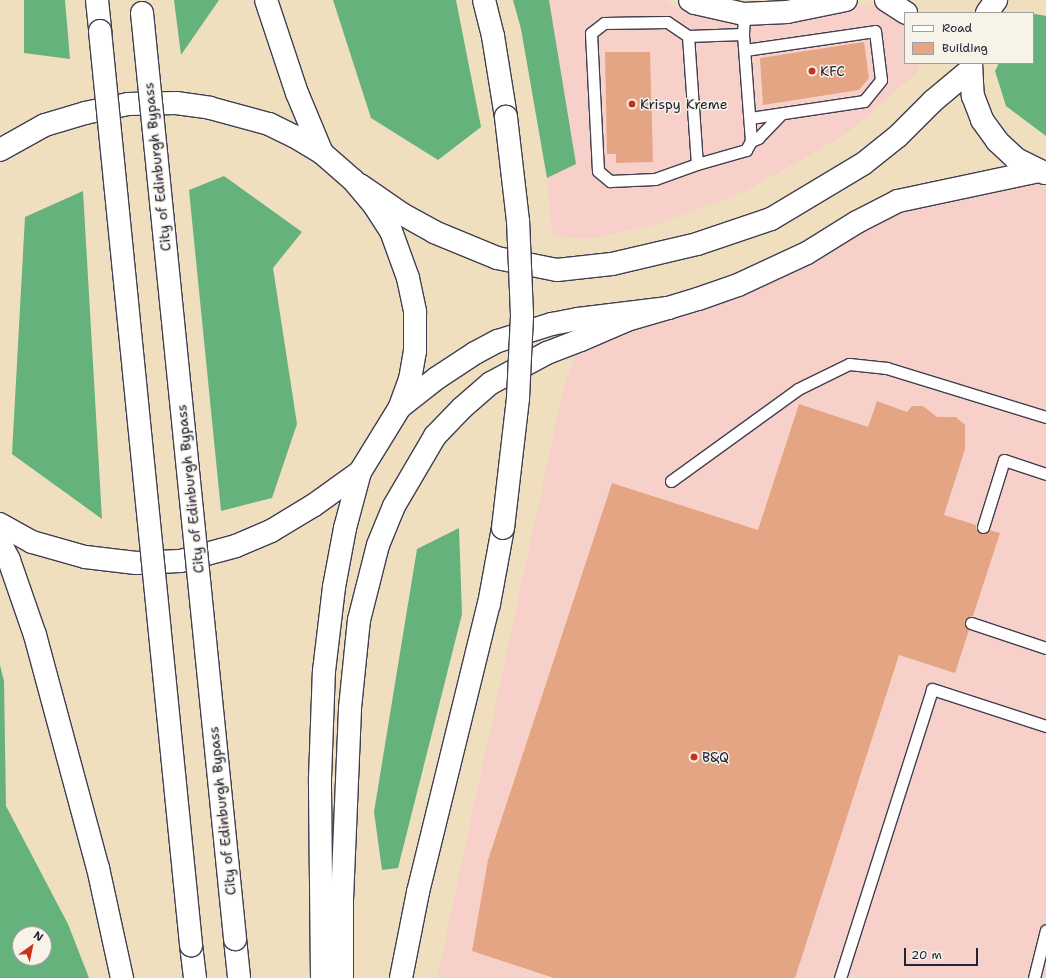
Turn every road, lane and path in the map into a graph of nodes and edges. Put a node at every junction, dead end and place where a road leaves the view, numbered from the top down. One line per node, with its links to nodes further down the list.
1 (98, 0): 38 (main road, bridge)
2 (266, 0): 20 (main road)
3 (484, 0): 42 (main road, bridge)
4 (690, 0): 12 (main road)
5 (846, 0): 9 (main road)
6 (886, 0): 10 (main road)
7 (996, 0): 11 (main road)
8 (141, 6): 39 (main road, City of Edinburgh Bypass, bridge)
9 (787, 6): 12 (main road)
10 (904, 12)
11 (988, 12)
12 (744, 24): 13 (lane); 14 (lane)
13 (688, 36): 21 (lane); 21 (lane)
14 (745, 50): 16 (lane); 17 (lane)
15 (970, 66): 22 (main road); 23 (main road)
16 (781, 114): 17 (lane); 18 (lane)
17 (750, 118): 18 (lane)
18 (751, 141): 21 (lane)
19 (0, 150): 20 (main road)
20 (322, 153): 23 (main road)
21 (697, 164)
22 (1042, 172): 24 (main road)
23 (353, 180): 25 (main road)
24 (668, 308): 25 (main road); 41 (main road)
25 (400, 407): 27 (main road)
26 (1046, 417): 29 (lane)
27 (360, 472): 30 (main road); 40 (main road)
28 (1046, 474): 31 (lane)
29 (671, 481)
30 (0, 524)
31 (983, 528)
32 (0, 543): 37 (main road)
33 (971, 623): 34 (lane)
34 (1046, 648)
35 (1046, 726): 43 (lane)
36 (1046, 930): 44 (lane)
37 (122, 978)
38 (195, 978)
39 (238, 978)
40 (322, 978)
41 (342, 978)
42 (401, 978)
43 (840, 978)
44 (1034, 978)

